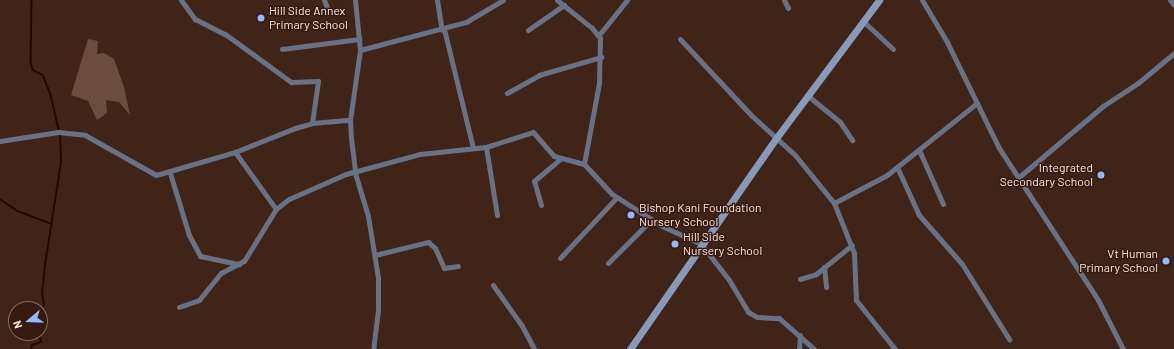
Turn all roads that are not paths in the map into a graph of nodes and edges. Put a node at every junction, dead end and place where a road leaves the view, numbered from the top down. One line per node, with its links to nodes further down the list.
1 (181, 0): 31 (street)
2 (324, 0): 15 (street)
3 (355, 0): 20 (street)
4 (436, 0): 17 (street)
5 (502, 0): 17 (street)
6 (557, 0): 12 (street)
7 (627, 0): 19 (street)
8 (784, 0): 14 (street)
9 (878, 0): 16 (street)
10 (922, 0): 29 (street)
11 (1170, 0): 13 (street)
12 (564, 5): 18 (street); 19 (street)
13 (1174, 5)
14 (788, 8)
15 (328, 10)
16 (863, 21): 23 (street); 28 (street)
17 (443, 30): 24 (street); 36 (street)
18 (528, 30)
19 (599, 35): 26 (street)
20 (359, 39): 22 (street); 24 (street)
21 (680, 39): 32 (street)
22 (282, 49)
23 (893, 49)
24 (360, 50): 30 (street)
25 (1174, 53): 44 (street)
26 (601, 56): 27 (street); 40 (street)
27 (507, 93)
28 (807, 95): 32 (street); 33 (street)
29 (977, 103): 37 (street); 44 (street)
30 (350, 120): 31 (street); 43 (street)
31 (312, 123): 38 (street)
32 (777, 137): 46 (street); 52 (street)
33 (852, 140)
34 (0, 141): 42 (street)
35 (486, 147): 36 (street); 39 (street); 50 (street)
36 (473, 148): 43 (street)
37 (919, 150): 41 (street); 47 (street)
38 (235, 152): 42 (street); 49 (street)
39 (560, 159): 40 (street); 48 (street)
40 (584, 164): 45 (street)
41 (897, 167): 46 (street); 65 (street)
42 (170, 173): 57 (street)
43 (355, 173): 49 (street); 54 (street)
44 (1019, 177): 72 (street)
45 (617, 196): 51 (street); 55 (street)
46 (834, 203): 53 (street)
47 (943, 204)
48 (541, 205)
49 (276, 209): 57 (street)
50 (497, 215)
51 (651, 220): 52 (street); 56 (street)
52 (701, 244): 64 (street); 68 (street)
53 (852, 245): 59 (street); 71 (street)
54 (375, 255): 58 (street); 66 (street)
55 (560, 258)
56 (608, 263)
57 (239, 264): 63 (street)
58 (458, 266)
59 (824, 267): 60 (street); 62 (street)
60 (800, 280)
61 (493, 286): 67 (street)
62 (826, 287)
63 (178, 307)
64 (800, 335): 69 (street); 70 (street)
65 (1009, 339)
66 (373, 349)
67 (534, 349)
68 (630, 349)
69 (799, 349)
70 (814, 349)
71 (895, 349)
72 (1123, 349)

